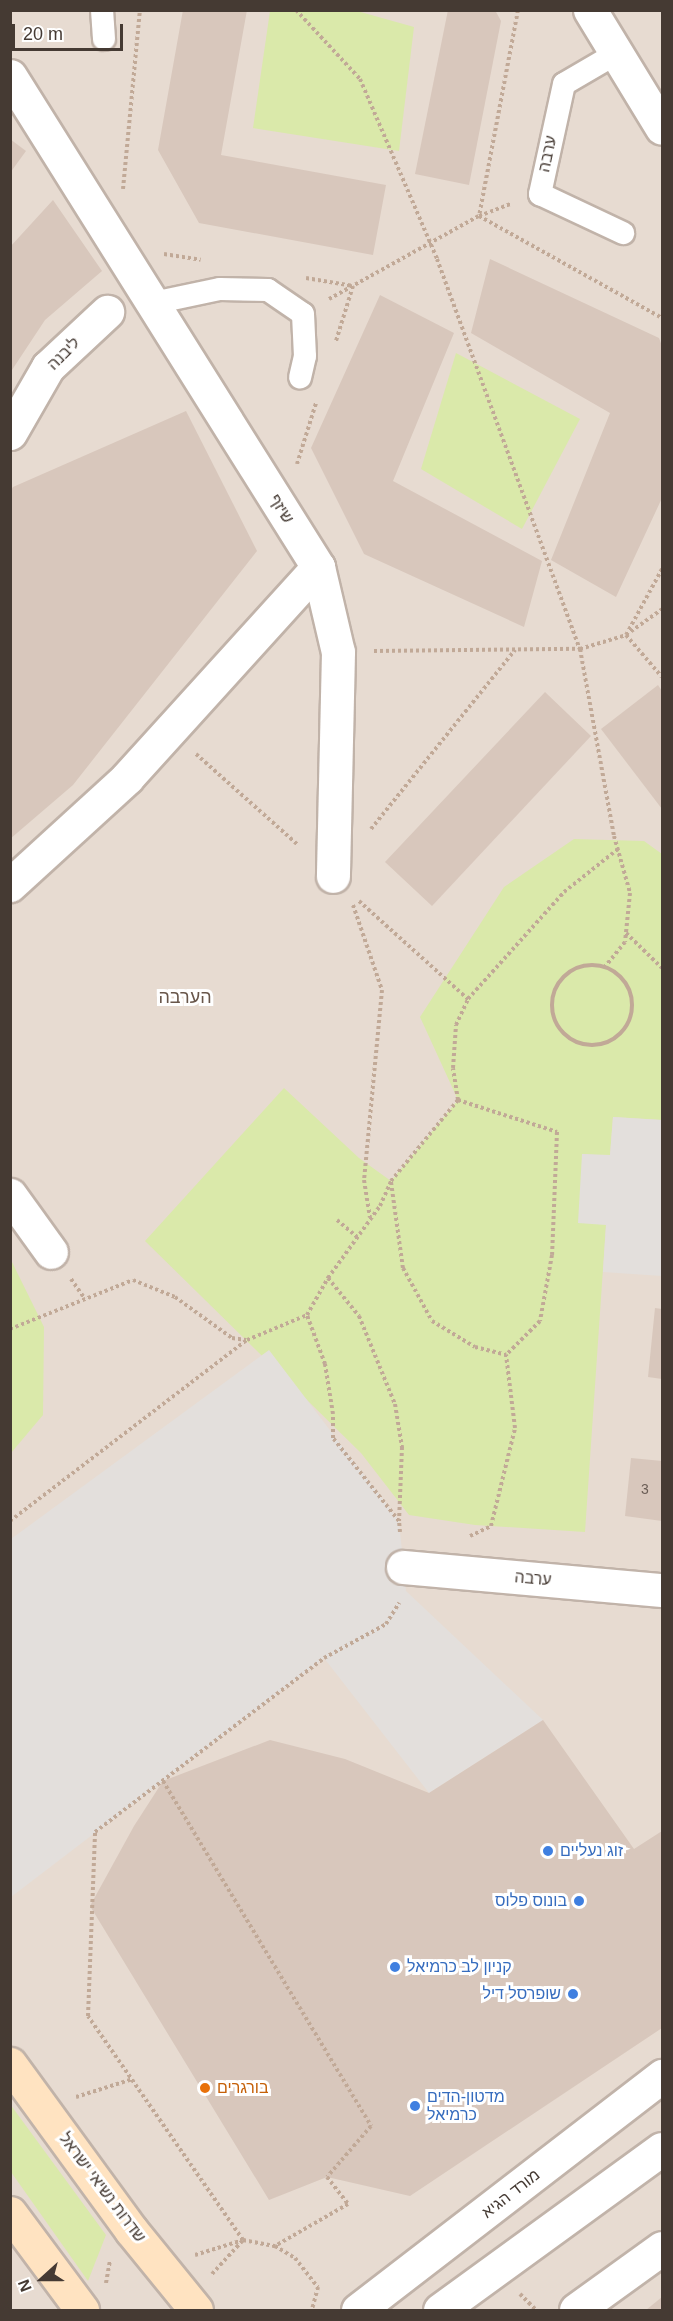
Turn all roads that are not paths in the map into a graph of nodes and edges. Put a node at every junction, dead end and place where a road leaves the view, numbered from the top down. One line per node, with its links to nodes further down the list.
1 (102, 10): 3 (lane)
2 (590, 10): 4 (street)
3 (104, 39)
4 (617, 53): 6 (street); 7 (lane, ערבה)
5 (10, 76): 8 (street, שיזף)
6 (663, 128)
7 (623, 233)
8 (153, 303): 10 (lane); 12 (street, שיזף)
9 (107, 312): 11 (street, ליבנה)
10 (300, 377)
11 (10, 433)
12 (318, 567): 13 (street, שיזף); 14 (street)
13 (340, 883)
14 (10, 885)
15 (10, 1195): 16 (street)
16 (51, 1252)
17 (403, 1567): 18 (street, ערבה)
18 (663, 1590)
19 (10, 2064): 24 (main road, שדרות נשיאי ישראל)
20 (663, 2076): 26 (street, מורד הגיא)
21 (663, 2149): 27 (street)
22 (10, 2213): 25 (main road)
23 (663, 2248): 28 (street)
24 (200, 2296)
25 (93, 2300)
26 (358, 2310)
27 (440, 2310)
28 (576, 2310)

